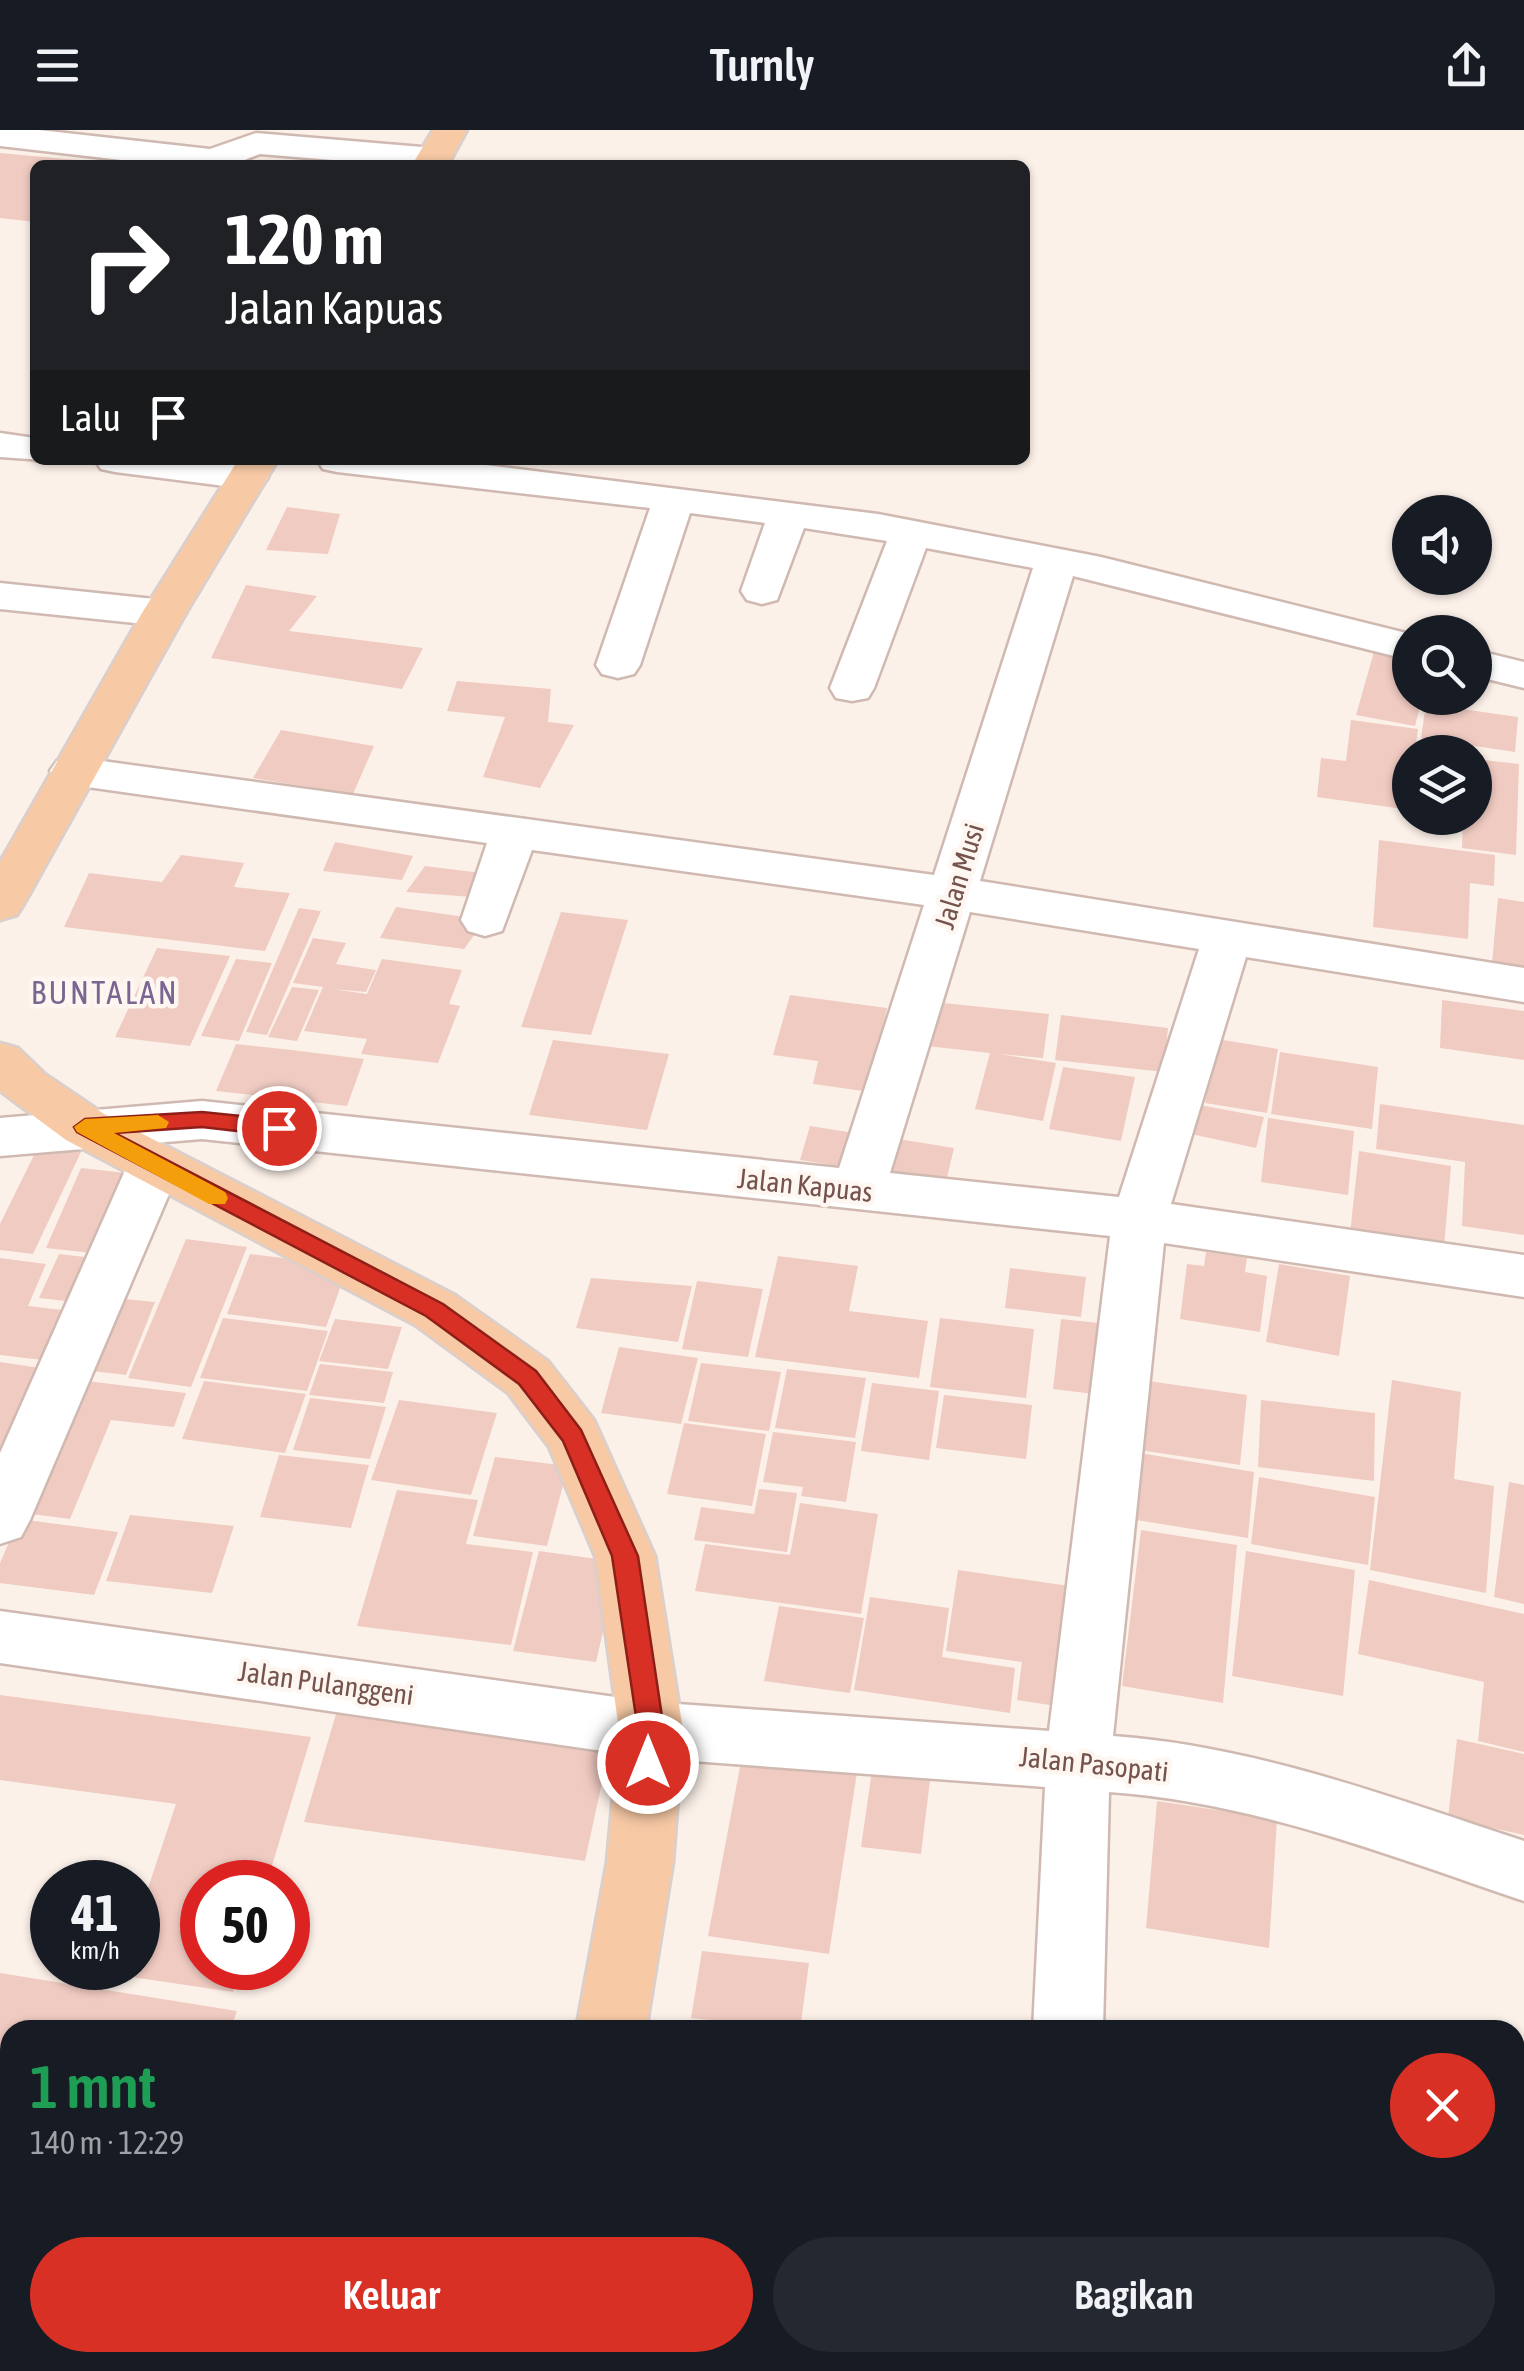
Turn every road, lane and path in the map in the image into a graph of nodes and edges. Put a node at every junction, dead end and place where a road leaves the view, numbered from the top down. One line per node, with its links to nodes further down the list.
1 (0, 136): 2 (street)
2 (438, 151)
3 (0, 445): 4 (street)
4 (30, 449)
5 (192, 465): 7 (street)
6 (380, 465): 8 (street)
7 (253, 469): 14 (main road)
8 (674, 499): 9 (street); 16 (street)
9 (788, 515): 10 (street); 12 (street)
10 (911, 534): 11 (street); 19 (street)
11 (1057, 560): 15 (street); 22 (street, Jalan Musi)
12 (762, 591)
13 (0, 596): 14 (street)
14 (164, 612): 20 (main road)
15 (1392, 643)
16 (618, 665)
17 (1492, 667): 18 (street)
18 (1524, 675)
19 (852, 688)
20 (73, 770): 21 (street); 23 (main road)
21 (515, 830): 22 (street); 24 (street)
22 (953, 893): 25 (street); 31 (street, Jalan Musi)
23 (0, 904)
24 (484, 920)
25 (1226, 939): 26 (street); 32 (street)
26 (1524, 985)
27 (0, 1062): 28 (main road)
28 (85, 1127): 29 (street, Jalan Kapuas); 30 (main road); 31 (street, Jalan Kapuas)
29 (0, 1137)
30 (154, 1166): 34 (street); 36 (main road)
31 (858, 1191): 32 (street, Jalan Kapuas)
32 (1139, 1219): 33 (street, Jalan Kapuas); 37 (street)
33 (1524, 1276)
34 (0, 1520)
35 (0, 1637): 36 (street, Jalan Pulanggeni)
36 (651, 1730): 37 (street, Jalan Pasopati); 39 (main road)
37 (1078, 1760): 38 (street, Jalan Pasopati); 40 (street)
38 (1524, 1871)
39 (612, 2020)
40 (1068, 2020)

